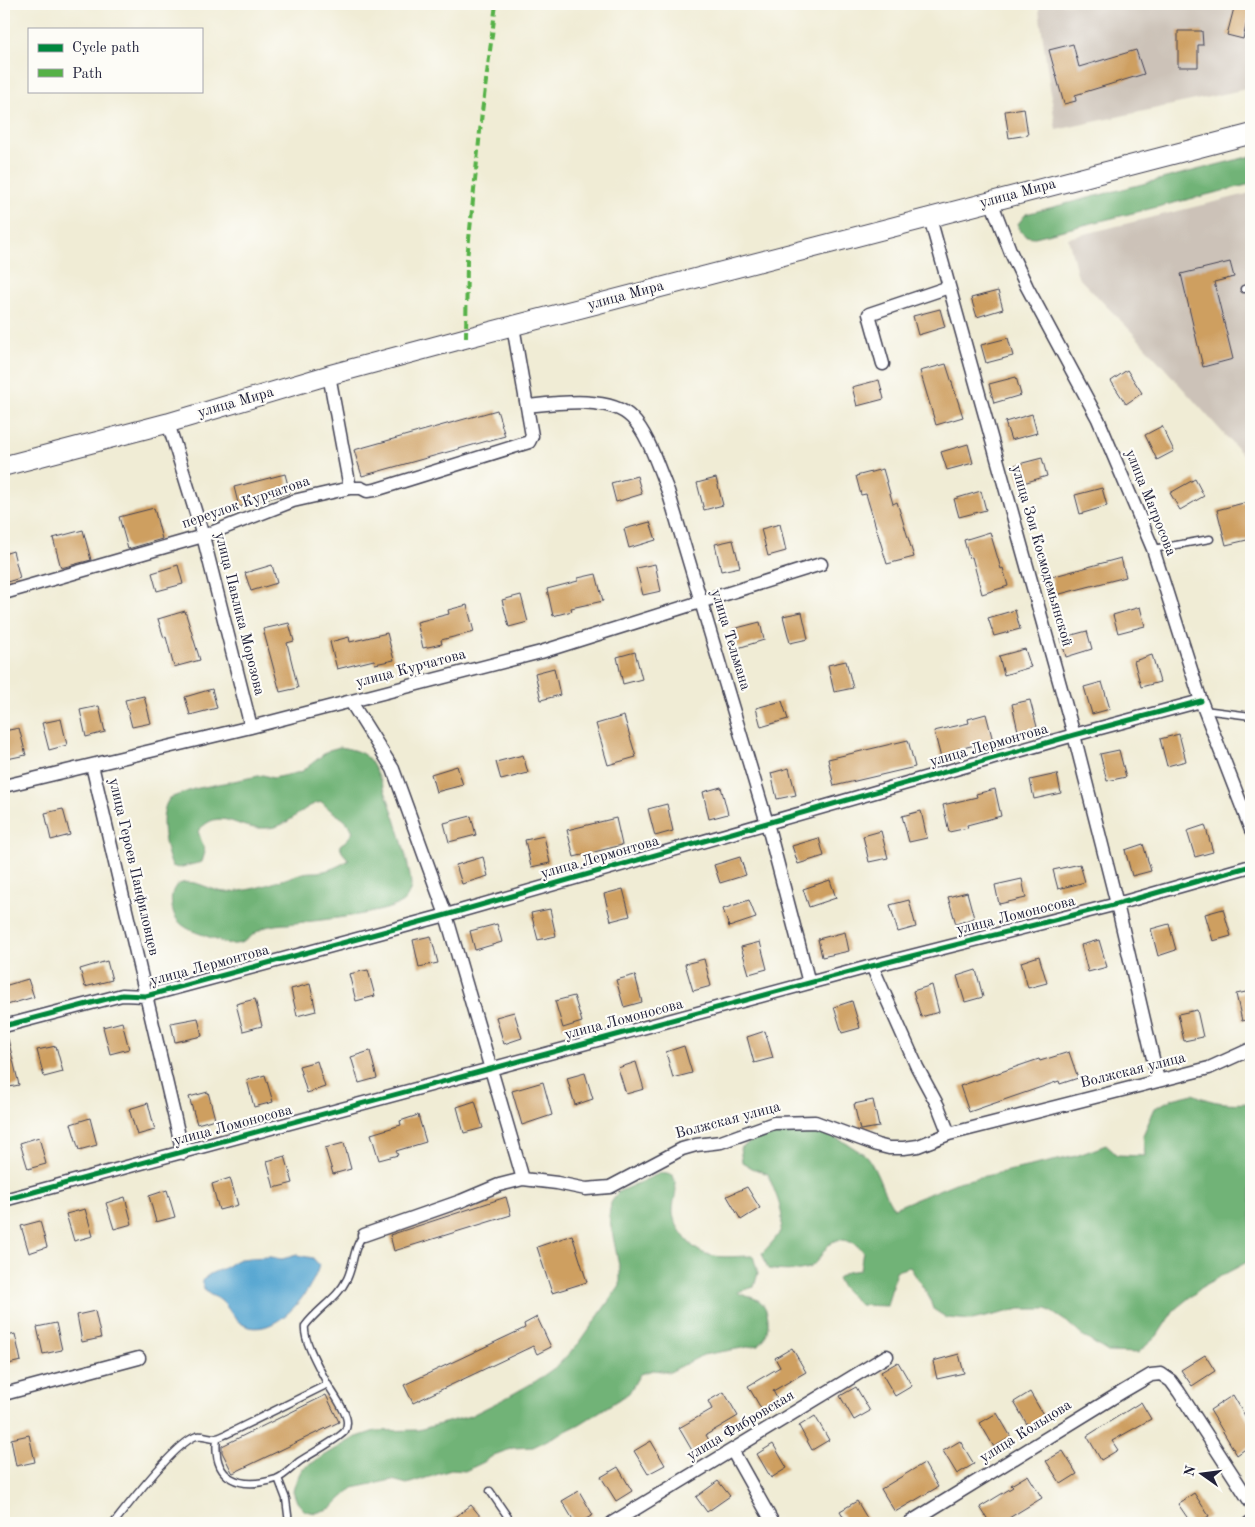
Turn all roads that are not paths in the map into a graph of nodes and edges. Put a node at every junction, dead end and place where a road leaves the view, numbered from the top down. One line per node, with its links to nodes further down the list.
1 (1251, 134): 2 (main road, улица Мира)
2 (991, 201): 3 (main road, улица Мира); 14 (street, улица Матросова)
3 (930, 218): 4 (street, улица Зои Космодемьянской); 5 (main road, улица Мира)
4 (949, 287): 6 (street); 22 (street, улица Зои Космодемьянской)
5 (513, 326): 7 (main road, улица Мира); 8 (street, переулок Курчатова)
6 (883, 364)
7 (328, 375): 9 (main road, улица Мира); 11 (street)
8 (527, 406): 11 (street, переулок Курчатова); 17 (street, улица Тельмана)
9 (168, 423): 10 (main road, улица Мира); 12 (street, улица Павлика Морозова)
10 (4, 466)
11 (350, 488): 12 (street, переулок Курчатова)
12 (203, 536): 16 (street, переулок Курчатова); 21 (street, улица Павлика Морозова)
13 (1210, 539): 14 (lane)
14 (1153, 549): 19 (street, улица Матросова)
15 (820, 564): 17 (street, улица Курчатова)
16 (4, 593)
17 (702, 601): 18 (street, улица Курчатова); 25 (street, улица Тельмана)
18 (351, 702): 21 (street, улица Курчатова); 29 (street)
19 (1202, 706): 20 (lane); 22 (street, улица Лермонтова); 26 (street, улица Матросова)
20 (1251, 716)
21 (251, 727): 23 (street, улица Курчатова)
22 (1074, 735): 25 (street, улица Лермонтова); 28 (street, улица Зои Космодемьянской)
23 (92, 765): 24 (street, улица Курчатова); 32 (street, улица Героев Панфиловцев)
24 (4, 786)
25 (767, 823): 29 (street, улица Лермонтова); 31 (street, улица Тельмана)
26 (1251, 830)
27 (1251, 866): 28 (street, улица Ломоносова)
28 (1117, 904): 30 (street, улица Ломоносова); 36 (street, улица Зои Космодемьянской)
29 (446, 915): 32 (street, улица Лермонтова); 35 (street)
30 (872, 966): 31 (street, улица Ломоносова); 37 (street)
31 (808, 984): 35 (street, улица Ломоносова)
32 (146, 996): 33 (street, улица Лермонтова); 38 (street, улица Героев Панфиловцев)
33 (4, 1026)
34 (1251, 1048): 36 (street, Волжская улица)
35 (492, 1069): 38 (street, улица Ломоносова); 39 (street)
36 (1158, 1080): 37 (street, Волжская улица)
37 (949, 1134): 39 (street, Волжская улица)
38 (184, 1153): 40 (street, улица Ломоносова)
39 (523, 1179): 41 (street, Волжская улица)
40 (4, 1200)
41 (364, 1234): 44 (lane)
42 (887, 1356): 47 (street, улица Фибровская)
43 (139, 1358): 45 (street)
44 (327, 1383): 46 (lane); 48 (lane)
45 (4, 1394)
46 (216, 1438): 48 (lane); 51 (lane)
47 (732, 1450): 54 (street, улица Фибровская); 55 (street)
48 (278, 1478): 52 (lane)
49 (490, 1491): 53 (lane)
50 (1251, 1503): 56 (street, улица Кольцова)
51 (114, 1523)
52 (289, 1523)
53 (512, 1523)
54 (612, 1523)
55 (773, 1523)
56 (909, 1523)

